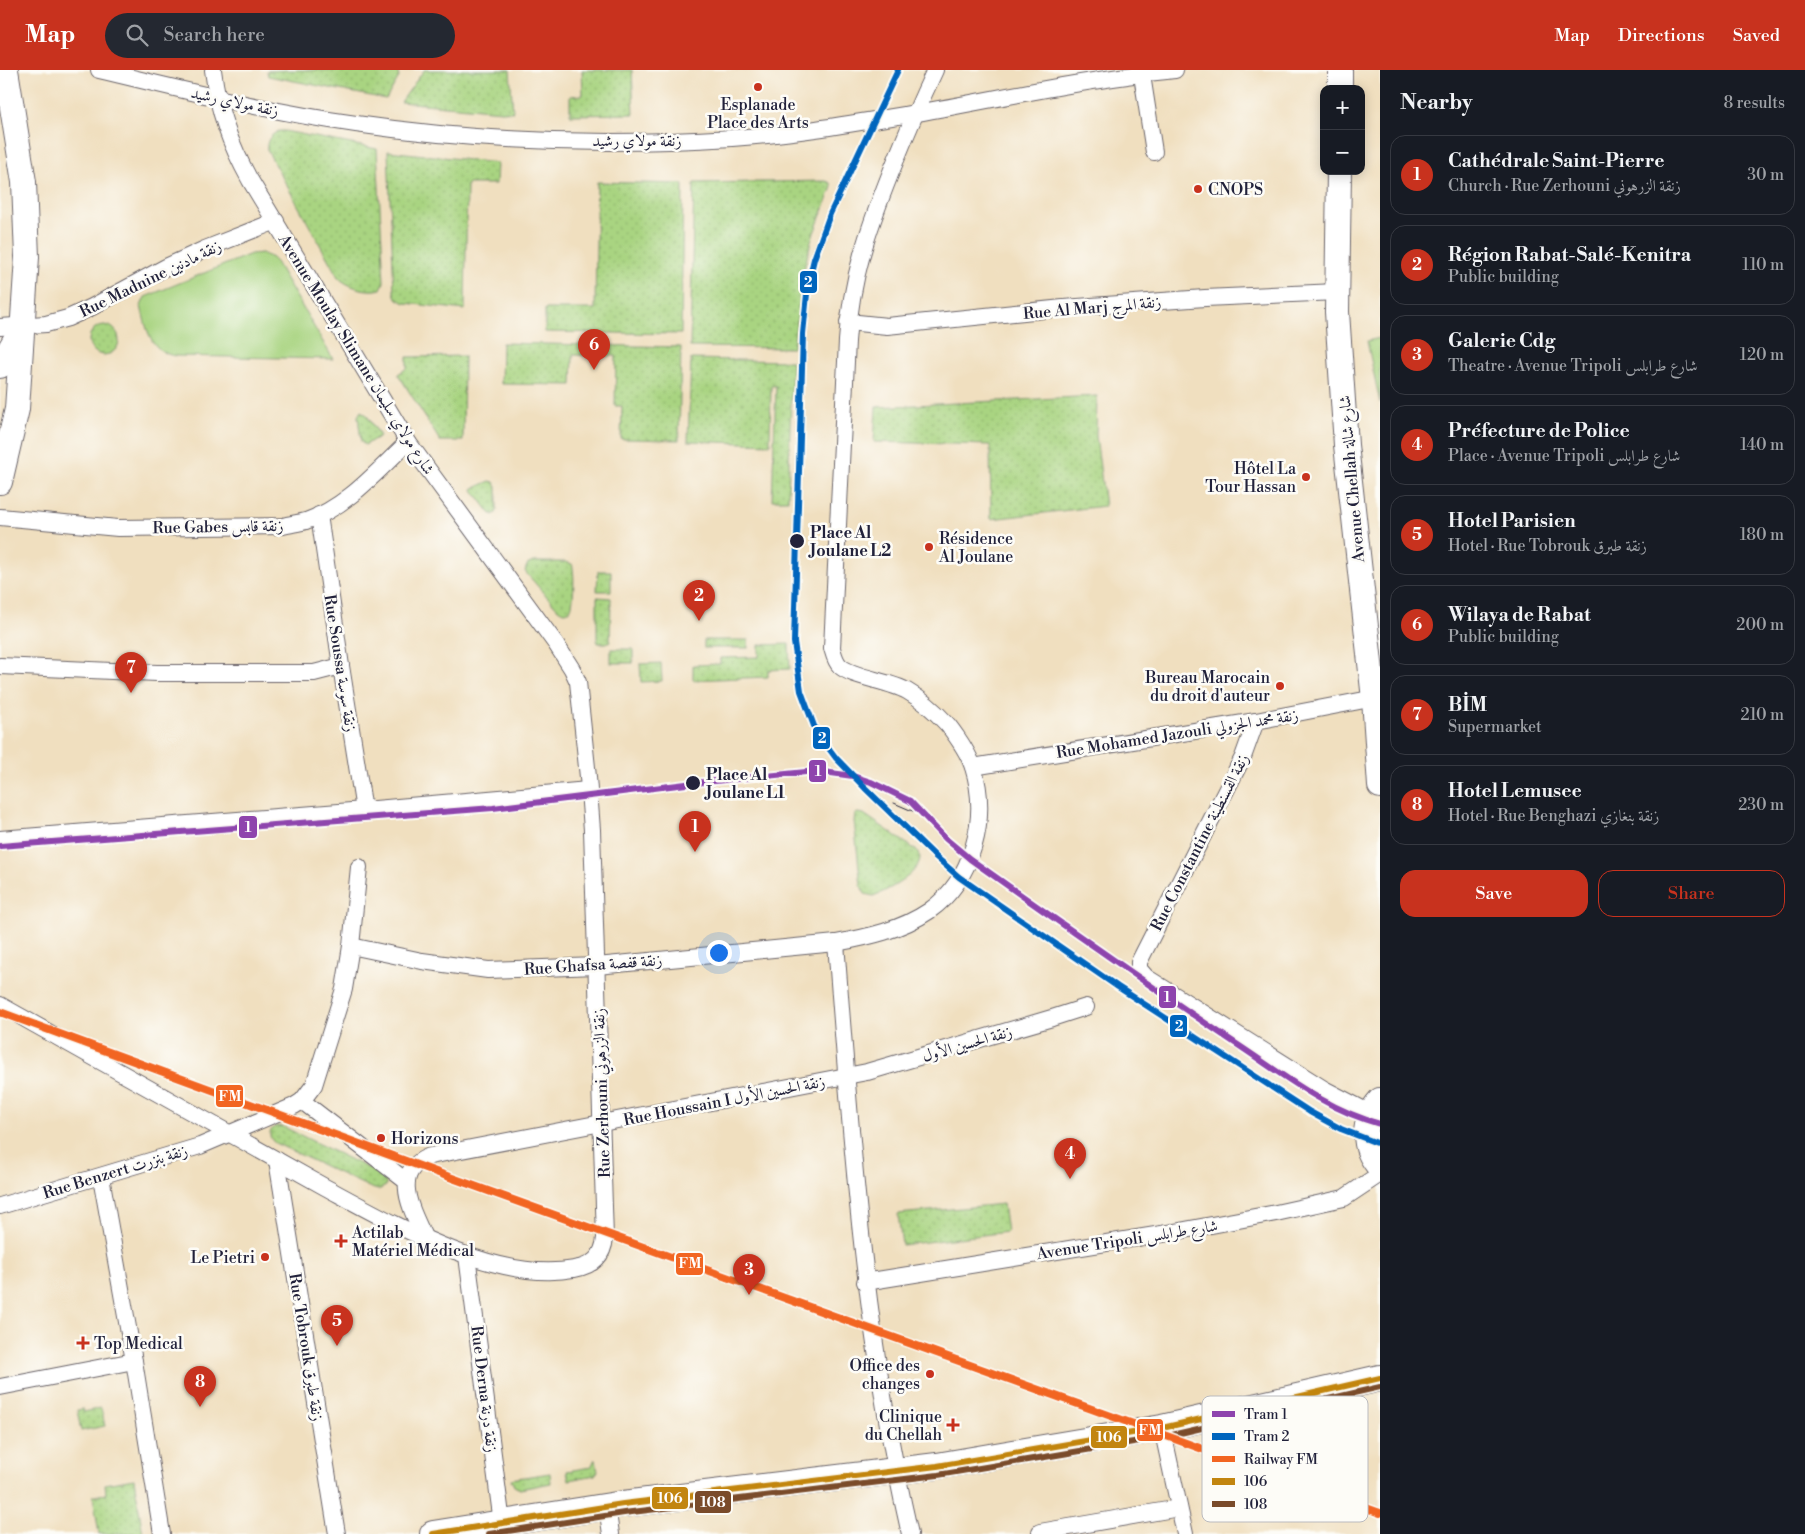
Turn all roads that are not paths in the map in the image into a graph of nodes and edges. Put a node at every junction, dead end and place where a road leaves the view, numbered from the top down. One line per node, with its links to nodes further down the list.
1 (6, 70): 16 (street)
2 (99, 70): 9 (street, زنقة مولاي رشيد)
3 (213, 70): 9 (street, Avenue Moulay Slimane شارع مولاي سليمان)
4 (935, 70): 10 (street)
5 (1176, 70): 7 (street, زنقة مولاي رشيد)
6 (1340, 70): 8 (street)
7 (1142, 75): 10 (street, زنقة مولاي رشيد); 11 (street)
8 (1340, 85)
9 (218, 98): 10 (street, زنقة مولاي رشيد); 13 (street, Avenue Moulay Slimane شارع مولاي سليمان)
10 (915, 113): 15 (street)
11 (1154, 152)
12 (1339, 175): 14 (street, Avenue Chellah شارع شالة)
13 (276, 221): 16 (street, Rue Madnine زنقة مادنين); 18 (street, Avenue Moulay Slimane شارع مولاي سليمان)
14 (1337, 292): 15 (street, Rue Al Marj زنقة المرج); 24 (street, Avenue Chellah شارع شالة)
15 (848, 322): 26 (street, Rue Ghafsa زنقة قفصة)
16 (11, 327): 17 (street); 19 (street)
17 (0, 366)
18 (408, 442): 20 (street, Rue Gabes زنقة قابس); 28 (street, Avenue Moulay Slimane شارع مولاي سليمان)
19 (0, 482)
20 (319, 515): 21 (street, Rue Gabes زنقة قابس); 23 (street, Rue Soussa زنقة سوسة)
21 (0, 517)
22 (0, 666): 23 (street)
23 (341, 666): 29 (street, Rue Soussa زنقة سوسة)
24 (1377, 698): 25 (street, Rue Mohamed Jazouli زنقة محمد الجزولي); 27 (street, Avenue Chellah شارع شالة)
25 (1256, 721): 26 (street, Rue Mohamed Jazouli زنقة محمد الجزولي); 39 (street, Rue Constantine زنقة القسنطينة)
26 (973, 767): 32 (street, Rue Ghafsa زنقة قفصة)
27 (1380, 786)
28 (588, 790): 29 (street); 34 (street, Rue Zerhouni زنقة الزرهوني)
29 (364, 810): 30 (street)
30 (0, 839)
31 (359, 867): 33 (street)
32 (836, 943): 34 (street, Rue Ghafsa زنقة قفصة); 37 (street)
33 (351, 946): 34 (street, Rue Ghafsa زنقة قفصة); 38 (street)
34 (597, 966): 40 (street, Rue Zerhouni زنقة الزرهوني)
35 (0, 1005): 41 (street)
36 (1086, 1007): 37 (street, زنقة الحسين الأول)
37 (847, 1076): 40 (street, Rue Houssain I زنقة الحسين الأول); 50 (street)
38 (302, 1101): 41 (street, Rue Benzert زنقة بنزرت); 46 (street)
39 (1375, 1106): 43 (street)
40 (602, 1124): 46 (street, Rue Houssain I زنقة الحسين الأول); 49 (street, Rue Zerhouni زنقة الزرهوني)
41 (229, 1133): 42 (street); 45 (street, Rue Benzert زنقة بنزرت)
42 (277, 1160): 48 (street); 63 (street, Rue Tobrouk زنقة طبرق)
43 (1380, 1168)
44 (1380, 1174): 50 (street, Avenue Tripoli شارع طرابلس)
45 (101, 1176): 47 (street, Rue Benzert زنقة بنزرت); 51 (street)
46 (406, 1181): 48 (street)
47 (0, 1206)
48 (424, 1237): 49 (street)
49 (467, 1256): 60 (street, Rue Derna زنقة درنة)
50 (865, 1282): 57 (street)
51 (134, 1361): 53 (street); 62 (street)
52 (1380, 1378): 54 (main road)
53 (0, 1387)
54 (1302, 1396)
55 (1202, 1419): 56 (main road)
56 (1162, 1428): 57 (main road); 59 (street)
57 (897, 1471): 58 (main road); 66 (street)
58 (607, 1506): 60 (main road); 65 (street)
59 (1179, 1508): 61 (street); 67 (street)
60 (502, 1523): 64 (main road)
61 (1040, 1532)
62 (162, 1534)
63 (337, 1534)
64 (433, 1534)
65 (611, 1534)
66 (910, 1534)
67 (1185, 1534)

